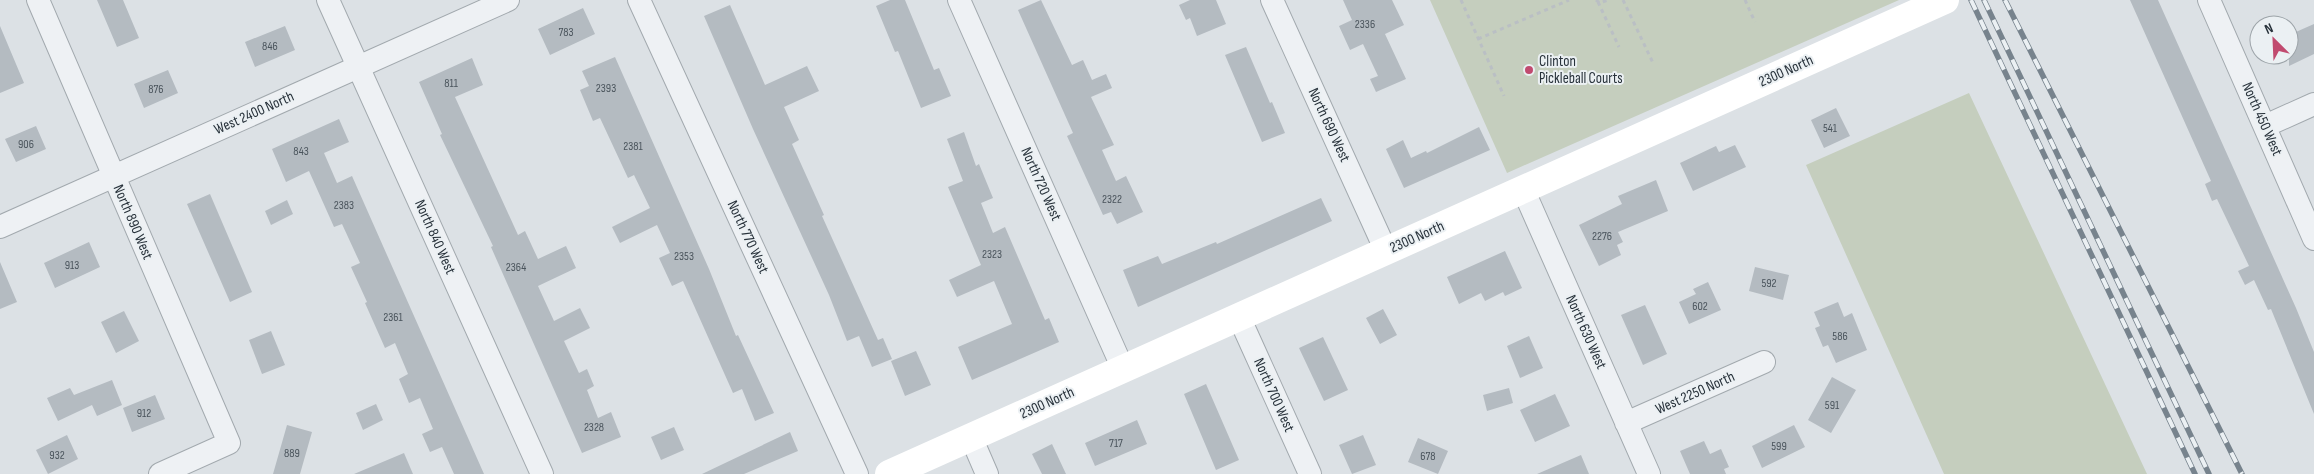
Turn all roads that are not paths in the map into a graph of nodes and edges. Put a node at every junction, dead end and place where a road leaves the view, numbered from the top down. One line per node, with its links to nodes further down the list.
1 (38, 0): 12 (street, North 890 West)
2 (328, 0): 9 (street, North 840 West)
3 (508, 0): 9 (street, West 2400 North)
4 (639, 0): 24 (street, North 770 West)
5 (959, 0): 19 (street, North 720 West)
6 (1272, 0): 16 (street, North 690 West)
7 (1945, 0): 13 (street, 2300 North)
8 (2209, 0): 11 (street, North 450 West)
9 (357, 67): 12 (street, West 2400 North); 23 (street, North 840 West)
10 (2314, 104): 11 (street)
11 (2265, 126): 15 (street, North 450 West)
12 (114, 176): 14 (street, West 2400 North); 22 (street, North 890 West)
13 (1523, 189): 16 (street, 2300 North); 20 (street, North 630 West)
14 (0, 227)
15 (2314, 239)
16 (1386, 251): 17 (street, 2300 North)
17 (1239, 317): 19 (street, 2300 North); 27 (street, North 700 West)
18 (1764, 362): 20 (street, West 2250 North)
19 (1123, 369): 21 (street, 2300 North)
20 (1626, 423): 28 (street, North 630 West)
21 (971, 437): 25 (street, 2300 North); 26 (street)
22 (160, 474)
23 (542, 474)
24 (856, 474)
25 (889, 474)
26 (987, 474)
27 (1310, 474)
28 (1649, 474)

